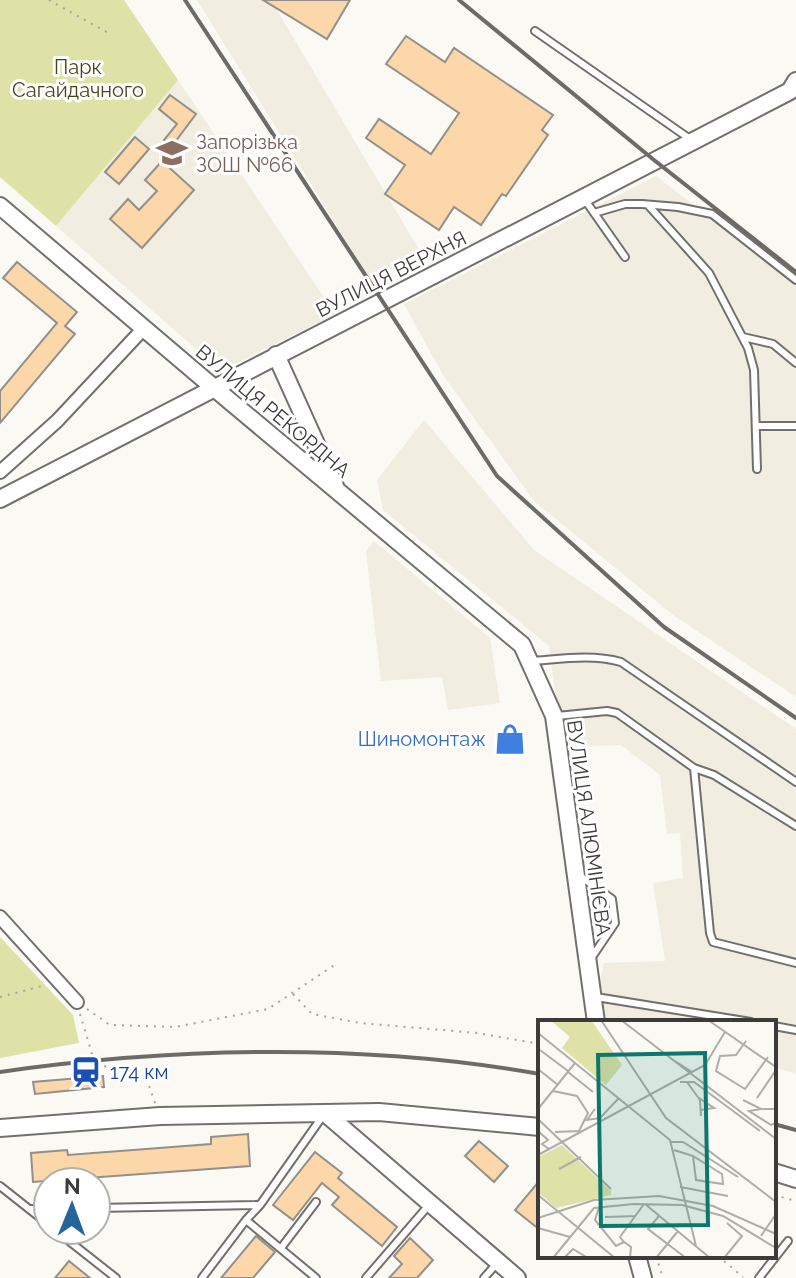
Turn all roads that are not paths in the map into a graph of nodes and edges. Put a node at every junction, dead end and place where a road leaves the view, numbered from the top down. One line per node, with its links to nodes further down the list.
1 (535, 31): 3 (lane)
2 (796, 81): 3 (street, ВУЛИЦЯ ВЕРХНЯ)
3 (692, 141): 4 (street, ВУЛИЦЯ ВЕРХНЯ)
4 (583, 197): 7 (lane); 12 (street, ВУЛИЦЯ ВЕРХНЯ)
5 (648, 205): 7 (lane); 9 (lane); 11 (lane)
6 (0, 206): 10 (street, ВУЛИЦЯ РЕКОРДНА)
7 (594, 213): 8 (lane)
8 (625, 257)
9 (796, 280)
10 (144, 328): 14 (street, ВУЛИЦЯ РЕКОРДНА); 18 (street)
11 (743, 337): 13 (lane); 15 (lane)
12 (276, 355): 14 (street, ВУЛИЦЯ ВЕРХНЯ); 19 (street)
13 (796, 363)
14 (213, 387): 19 (street, ВУЛИЦЯ РЕКОРДНА); 20 (street, ВУЛИЦЯ ВЕРХНЯ)
15 (756, 426): 16 (lane); 17 (lane)
16 (796, 426)
17 (757, 469)
18 (0, 472)
19 (338, 491): 21 (street, ВУЛИЦЯ РЕКОРДНА)
20 (0, 499)
21 (525, 653): 22 (street, ВУЛИЦЯ АЛЮМІНІЄВА); 24 (lane)
22 (554, 716): 23 (lane); 26 (street, ВУЛИЦЯ АЛЮМІНІЄВА)
23 (694, 768): 25 (lane); 28 (lane)
24 (796, 782)
25 (796, 826)
26 (575, 873): 29 (street, ВУЛИЦЯ АЛЮМІНІЄВА); 29 (lane)
27 (0, 917): 31 (street)
28 (796, 963)
29 (588, 964): 30 (street, ВУЛИЦЯ АЛЮМІНІЄВА)
30 (592, 997): 32 (street, ВУЛИЦЯ АЛЮМІНІЄВА); 33 (lane)
31 (77, 1002)
32 (596, 1020)
33 (738, 1020)
34 (776, 1026): 35 (lane)
35 (796, 1030)
36 (325, 1113): 37 (street); 38 (street); 43 (street); 44 (lane)
37 (538, 1127)
38 (0, 1128)
39 (776, 1173): 40 (street)
40 (796, 1179)
41 (0, 1186): 46 (lane)
42 (316, 1202): 51 (lane)
43 (430, 1204): 55 (street); 59 (lane)
44 (260, 1205): 45 (lane); 48 (lane)
45 (112, 1208)
46 (29, 1209): 47 (lane)
47 (32, 1211)
48 (246, 1220): 51 (lane); 57 (lane)
49 (788, 1241): 52 (lane)
50 (75, 1246): 56 (lane)
51 (281, 1248): 58 (lane)
52 (776, 1256)
53 (638, 1258): 62 (street)
54 (775, 1258): 63 (lane)
55 (498, 1262): 60 (lane); 61 (street)
56 (116, 1278)
57 (202, 1278)
58 (316, 1278)
59 (366, 1278)
60 (484, 1278)
61 (517, 1278)
62 (643, 1278)
63 (759, 1278)

